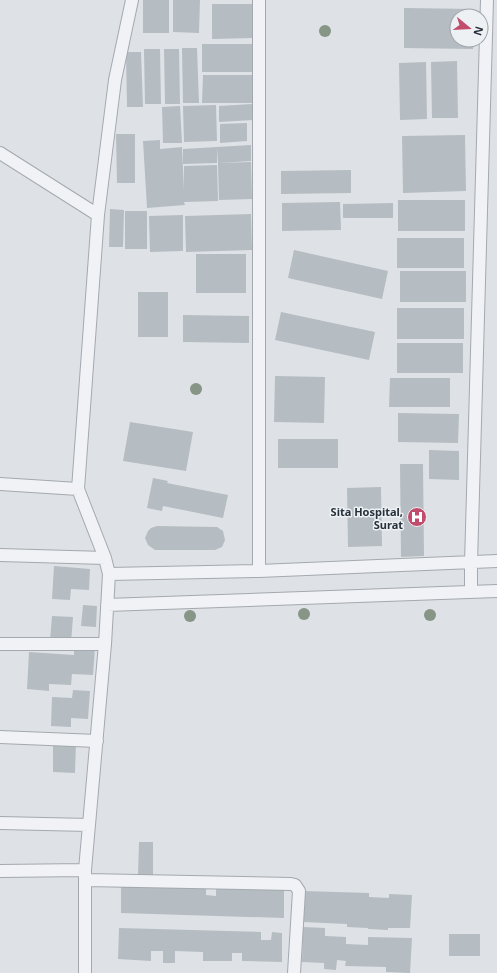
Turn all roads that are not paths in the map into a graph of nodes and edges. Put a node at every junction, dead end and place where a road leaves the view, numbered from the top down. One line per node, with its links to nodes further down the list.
1 (132, 0): 5 (street)
2 (258, 0): 12 (street)
3 (487, 0): 11 (street)
4 (0, 153): 5 (street)
5 (98, 215): 7 (street)
6 (0, 484): 7 (street)
7 (78, 489): 9 (street)
8 (0, 555): 9 (street)
9 (105, 558): 13 (street)
10 (497, 561): 11 (street)
11 (471, 563): 12 (street); 15 (street)
12 (259, 571): 13 (street)
13 (109, 574): 16 (street)
14 (497, 591): 15 (street)
15 (471, 592): 16 (street)
16 (107, 605): 18 (street)
17 (0, 644): 18 (street)
18 (105, 644): 20 (street)
19 (0, 736): 20 (street)
20 (97, 741): 22 (street)
21 (0, 823): 22 (street)
22 (89, 825): 24 (street)
23 (0, 871): 24 (street)
24 (85, 875): 25 (street); 26 (street)
25 (85, 973)
26 (294, 973)

